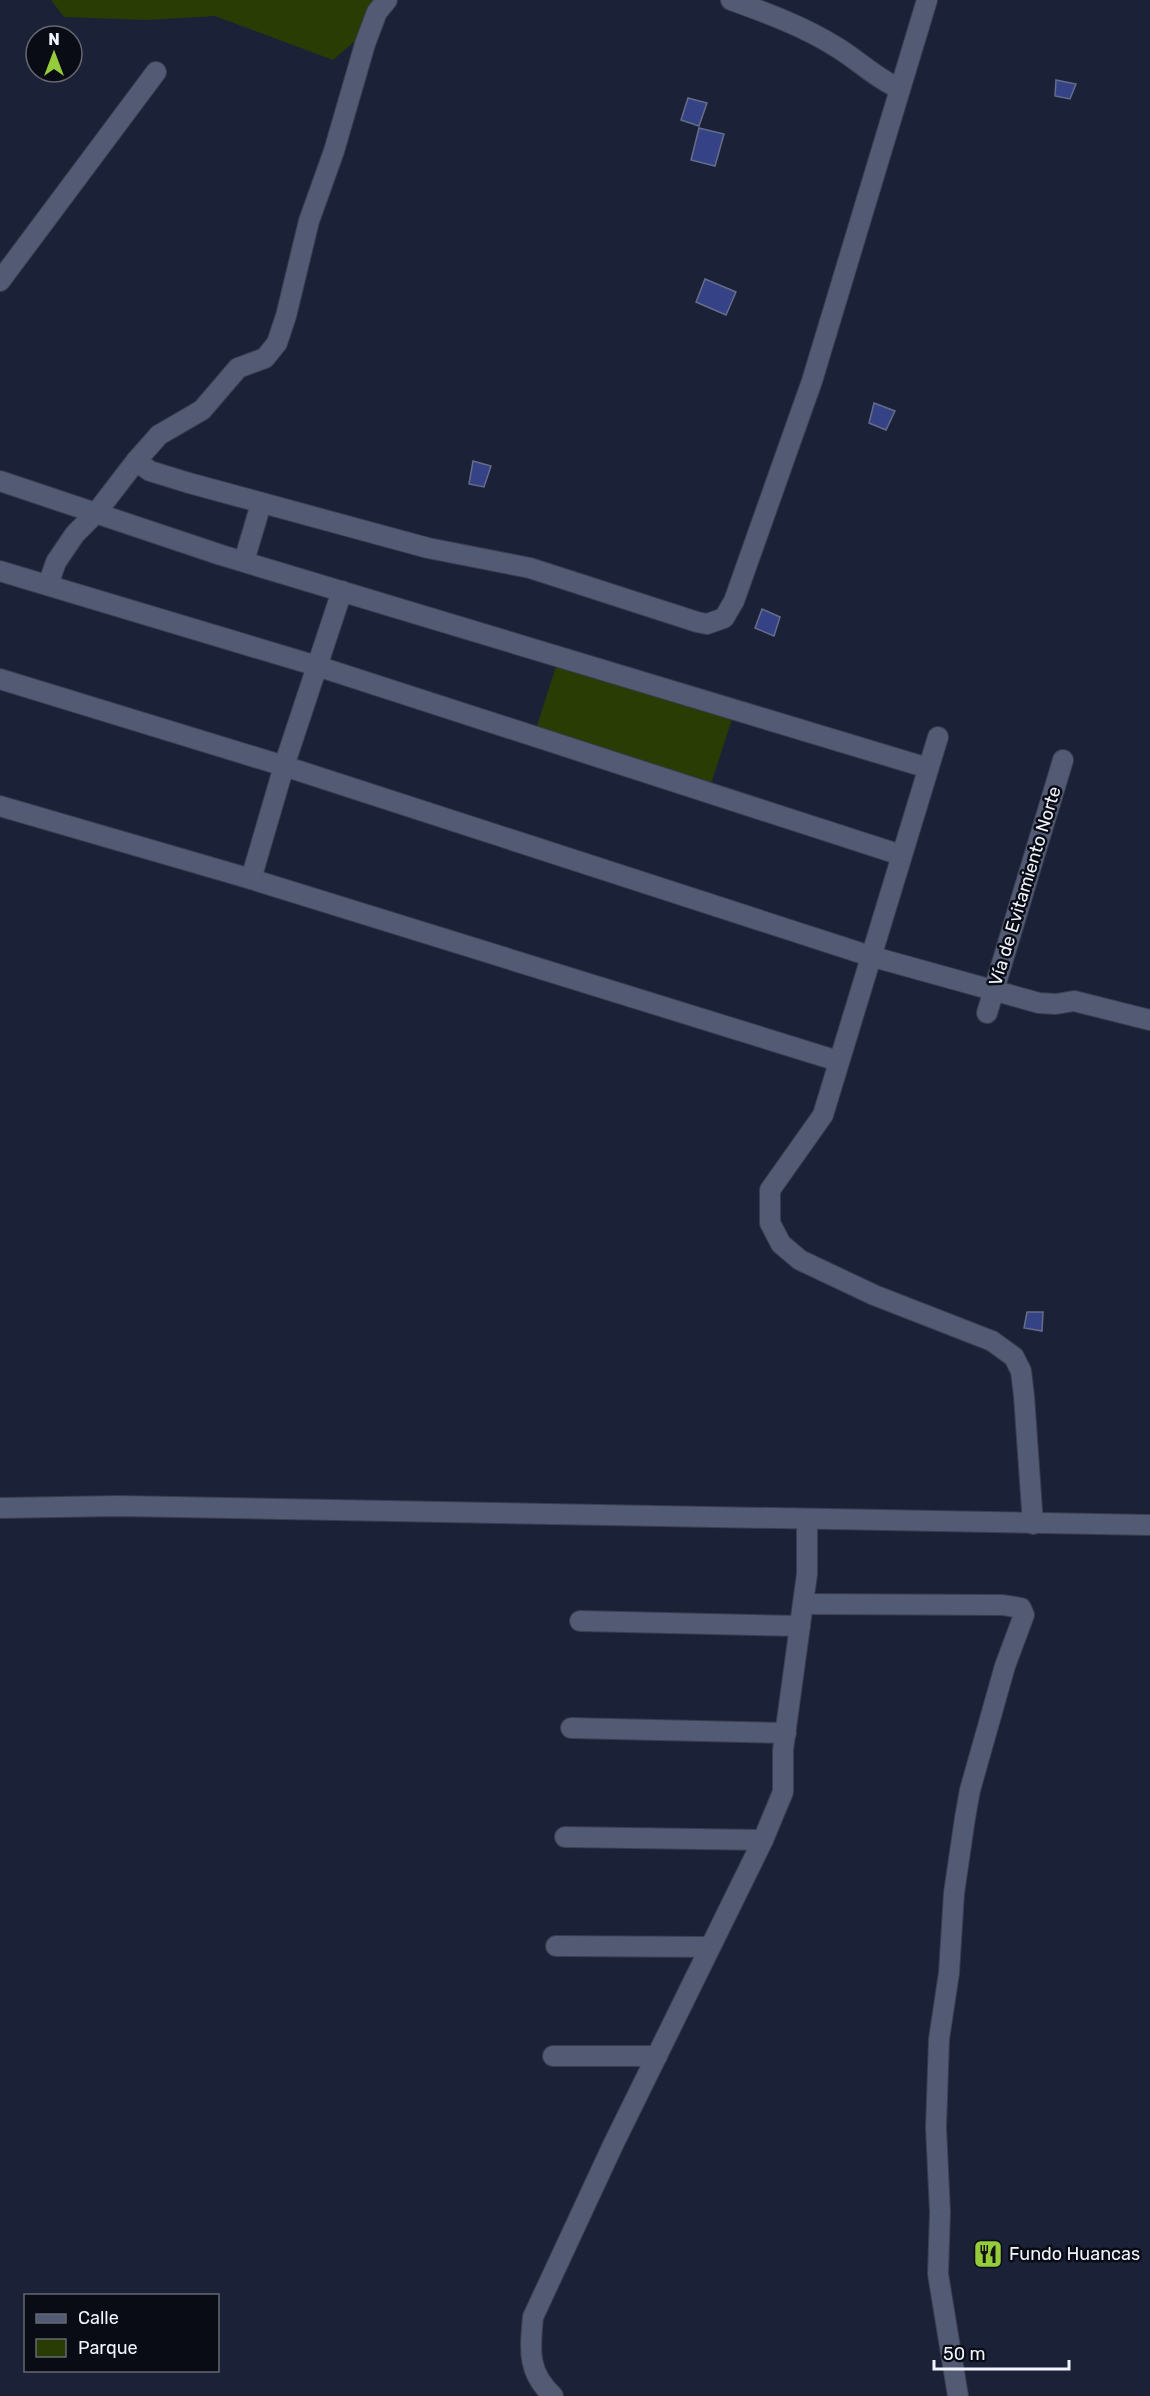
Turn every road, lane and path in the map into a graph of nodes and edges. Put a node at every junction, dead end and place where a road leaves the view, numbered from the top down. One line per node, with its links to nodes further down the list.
1 (387, 0): 7 (street)
2 (731, 0): 5 (street)
3 (927, 0): 5 (street)
4 (156, 72): 6 (street)
5 (900, 89): 7 (street)
6 (0, 281)
7 (136, 461): 9 (street)
8 (0, 481): 9 (street)
9 (96, 513): 11 (street); 13 (street)
10 (258, 514): 11 (street)
11 (244, 561): 14 (street)
12 (0, 571): 13 (street)
13 (48, 585): 15 (street)
14 (342, 591): 15 (street); 20 (street)
15 (317, 666): 19 (street); 22 (street)
16 (0, 679): 19 (street)
17 (938, 738): 20 (street)
18 (1063, 760): 25 (street, Vía de Evitamiento Norte)
19 (284, 766): 23 (street); 24 (street)
20 (928, 768): 22 (street)
21 (0, 806): 23 (street)
22 (901, 855): 24 (street)
23 (250, 879): 28 (street)
24 (870, 956): 25 (street); 28 (street)
25 (994, 990): 26 (street, Vía de Evitamiento Norte); 27 (street)
26 (987, 1013)
27 (1148, 1022)
28 (838, 1061): 31 (street)
29 (0, 1508): 30 (street)
30 (807, 1520): 31 (street); 33 (street)
31 (1033, 1524): 32 (street)
32 (1150, 1526)
33 (803, 1604): 35 (street); 45 (street)
34 (580, 1621): 35 (street)
35 (800, 1626): 37 (street)
36 (571, 1728): 37 (street)
37 (786, 1733): 39 (street)
38 (565, 1837): 39 (street)
39 (763, 1840): 41 (street)
40 (556, 1946): 41 (street)
41 (710, 1947): 42 (street)
42 (657, 2055): 43 (street); 44 (street)
43 (553, 2056)
44 (554, 2396)
45 (958, 2396)

